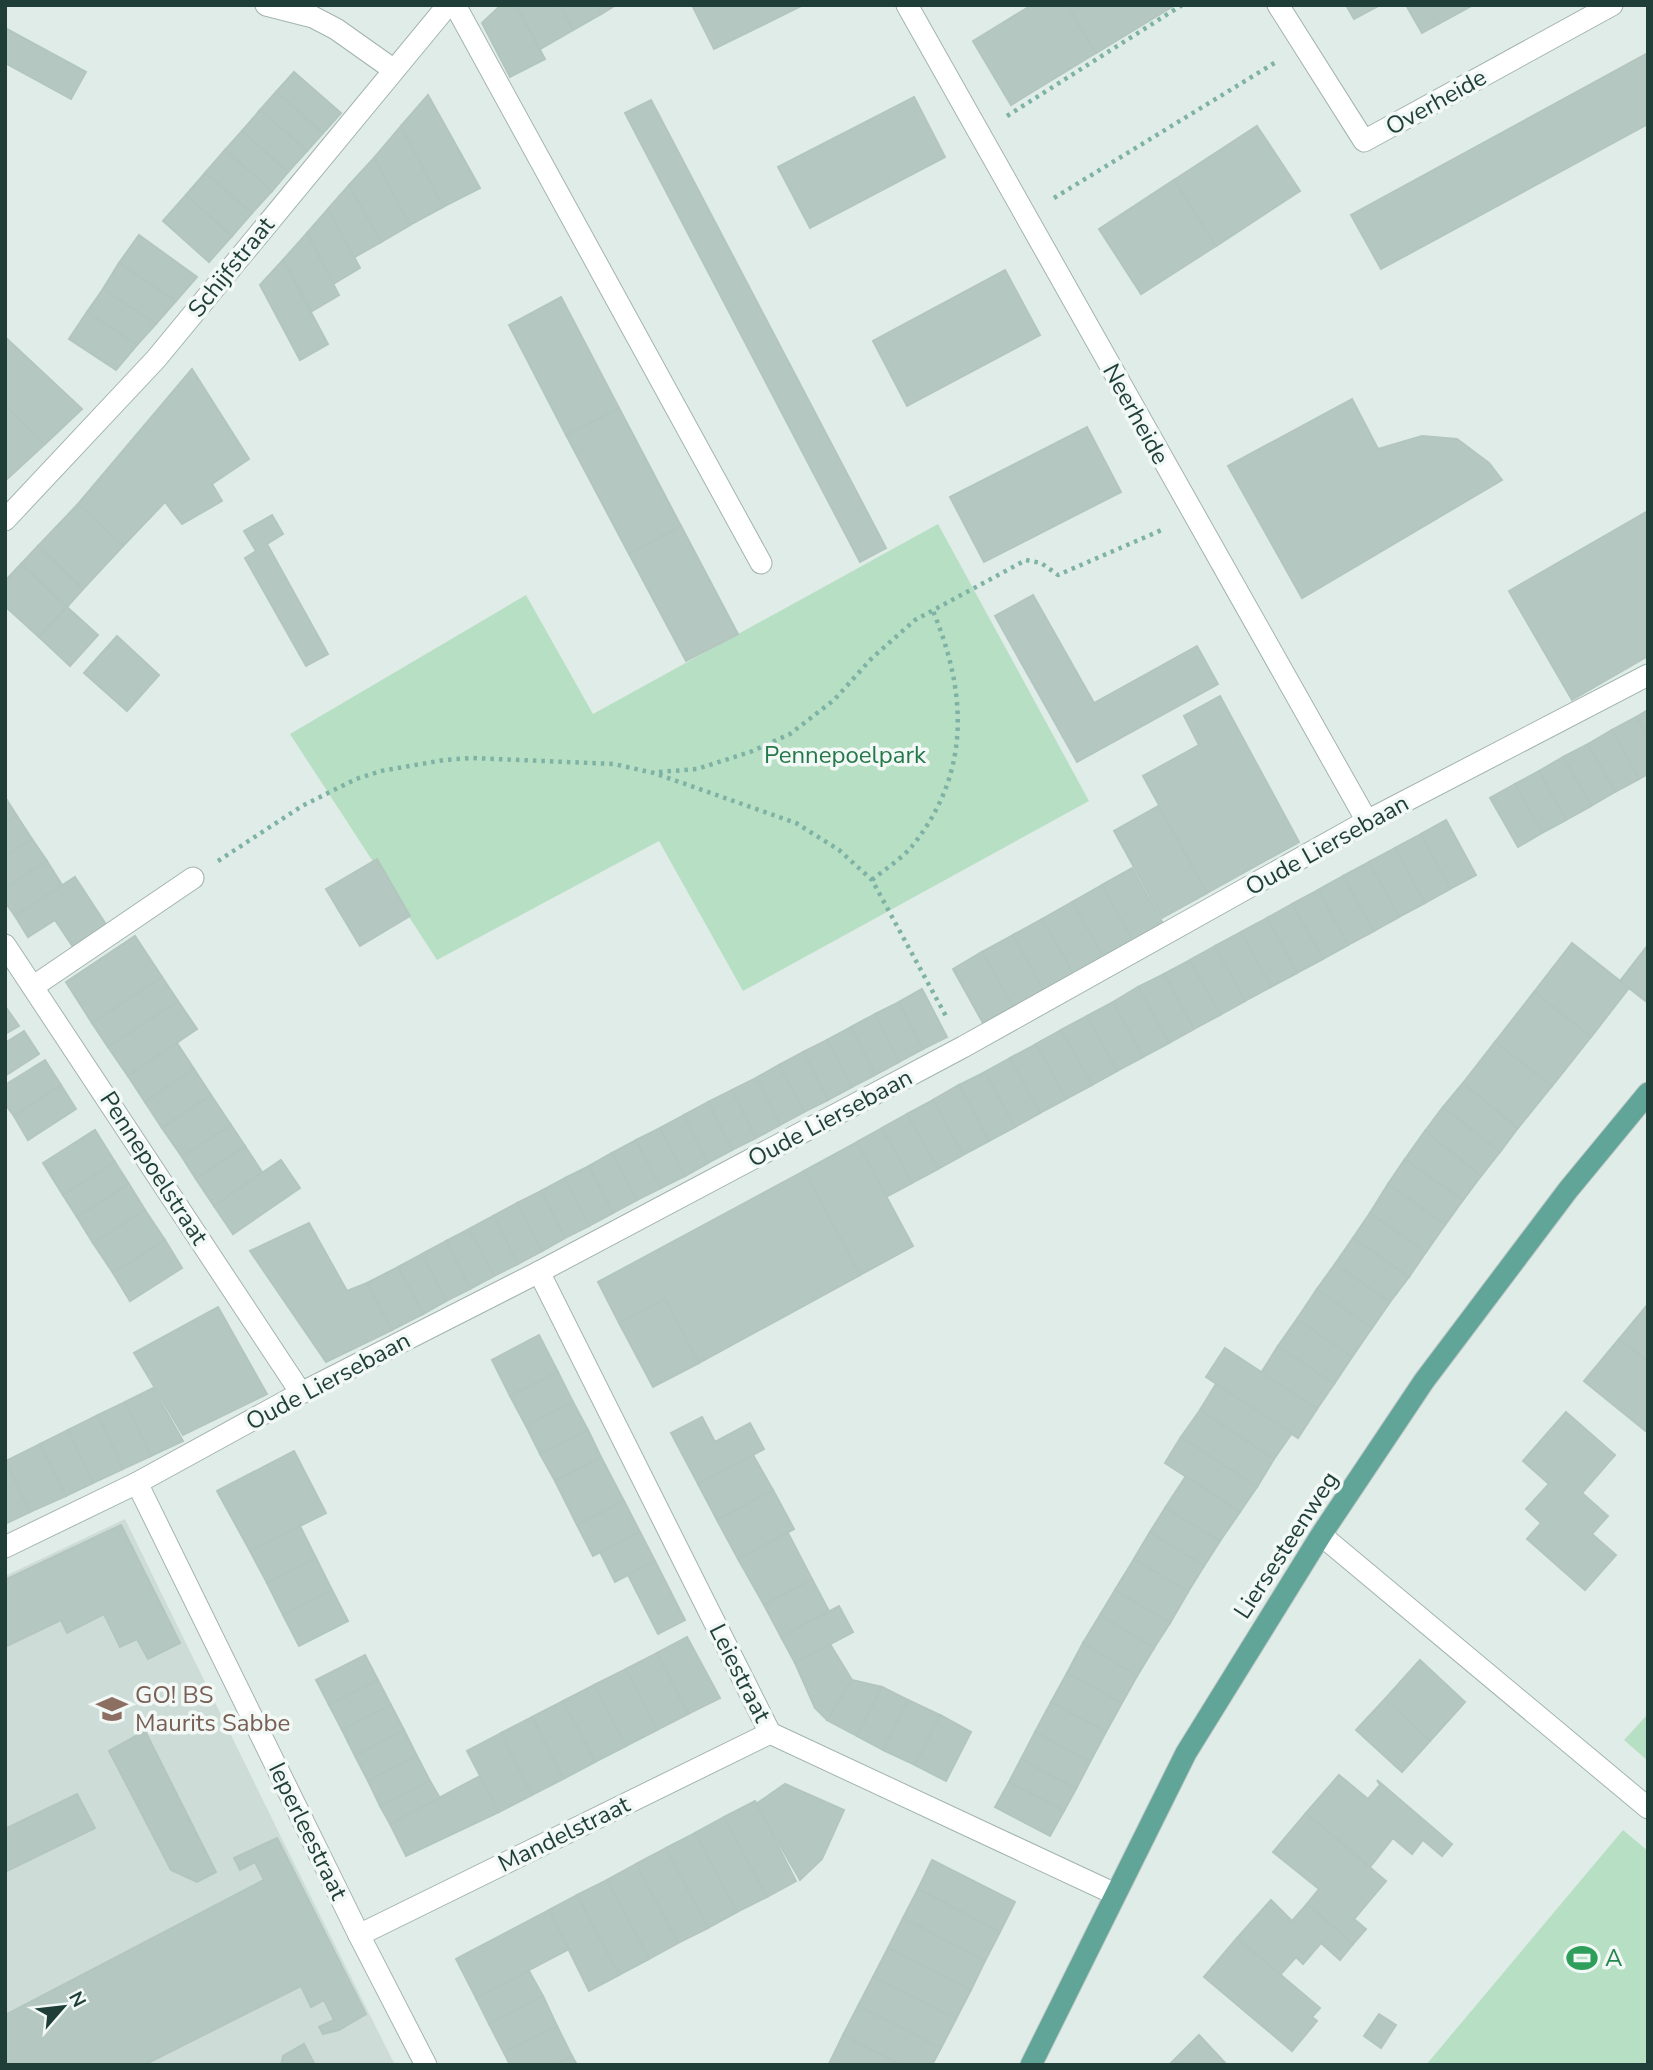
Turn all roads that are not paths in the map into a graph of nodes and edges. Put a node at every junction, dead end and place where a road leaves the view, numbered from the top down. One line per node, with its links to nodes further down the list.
1 (266, 5): 7 (street)
2 (448, 5): 7 (street, Schijfstraat)
3 (456, 5): 9 (street)
4 (907, 5): 11 (street, Neerheide)
5 (1278, 5): 6 (street, Overheide)
6 (1612, 5)
7 (394, 69): 8 (street, Schijfstraat)
8 (5, 520)
9 (761, 563)
10 (1648, 675): 11 (street, Oude Liersebaan)
11 (1367, 821): 16 (street, Oude Liersebaan)
12 (193, 878): 14 (street)
13 (5, 944): 14 (street, Pennepoelstraat)
14 (34, 986): 17 (street, Pennepoelstraat)
15 (1648, 1093): 19 (main road, Liersesteenweg)
16 (539, 1272): 17 (street, Oude Liersebaan); 21 (street, Leiestraat)
17 (301, 1393): 18 (street, Oude Liersebaan)
18 (137, 1483): 20 (street, Oude Liersebaan); 24 (street, Ieperleestraat)
19 (1321, 1535): 22 (street); 23 (main road, Liersesteenweg)
20 (5, 1547)
21 (770, 1733): 23 (street, Leiestraat); 24 (street, Mandelstraat)
22 (1648, 1808)
23 (1115, 1894): 26 (main road, Liersesteenweg)
24 (359, 1935): 25 (street, Ieperleestraat)
25 (426, 2065)
26 (1031, 2065)

